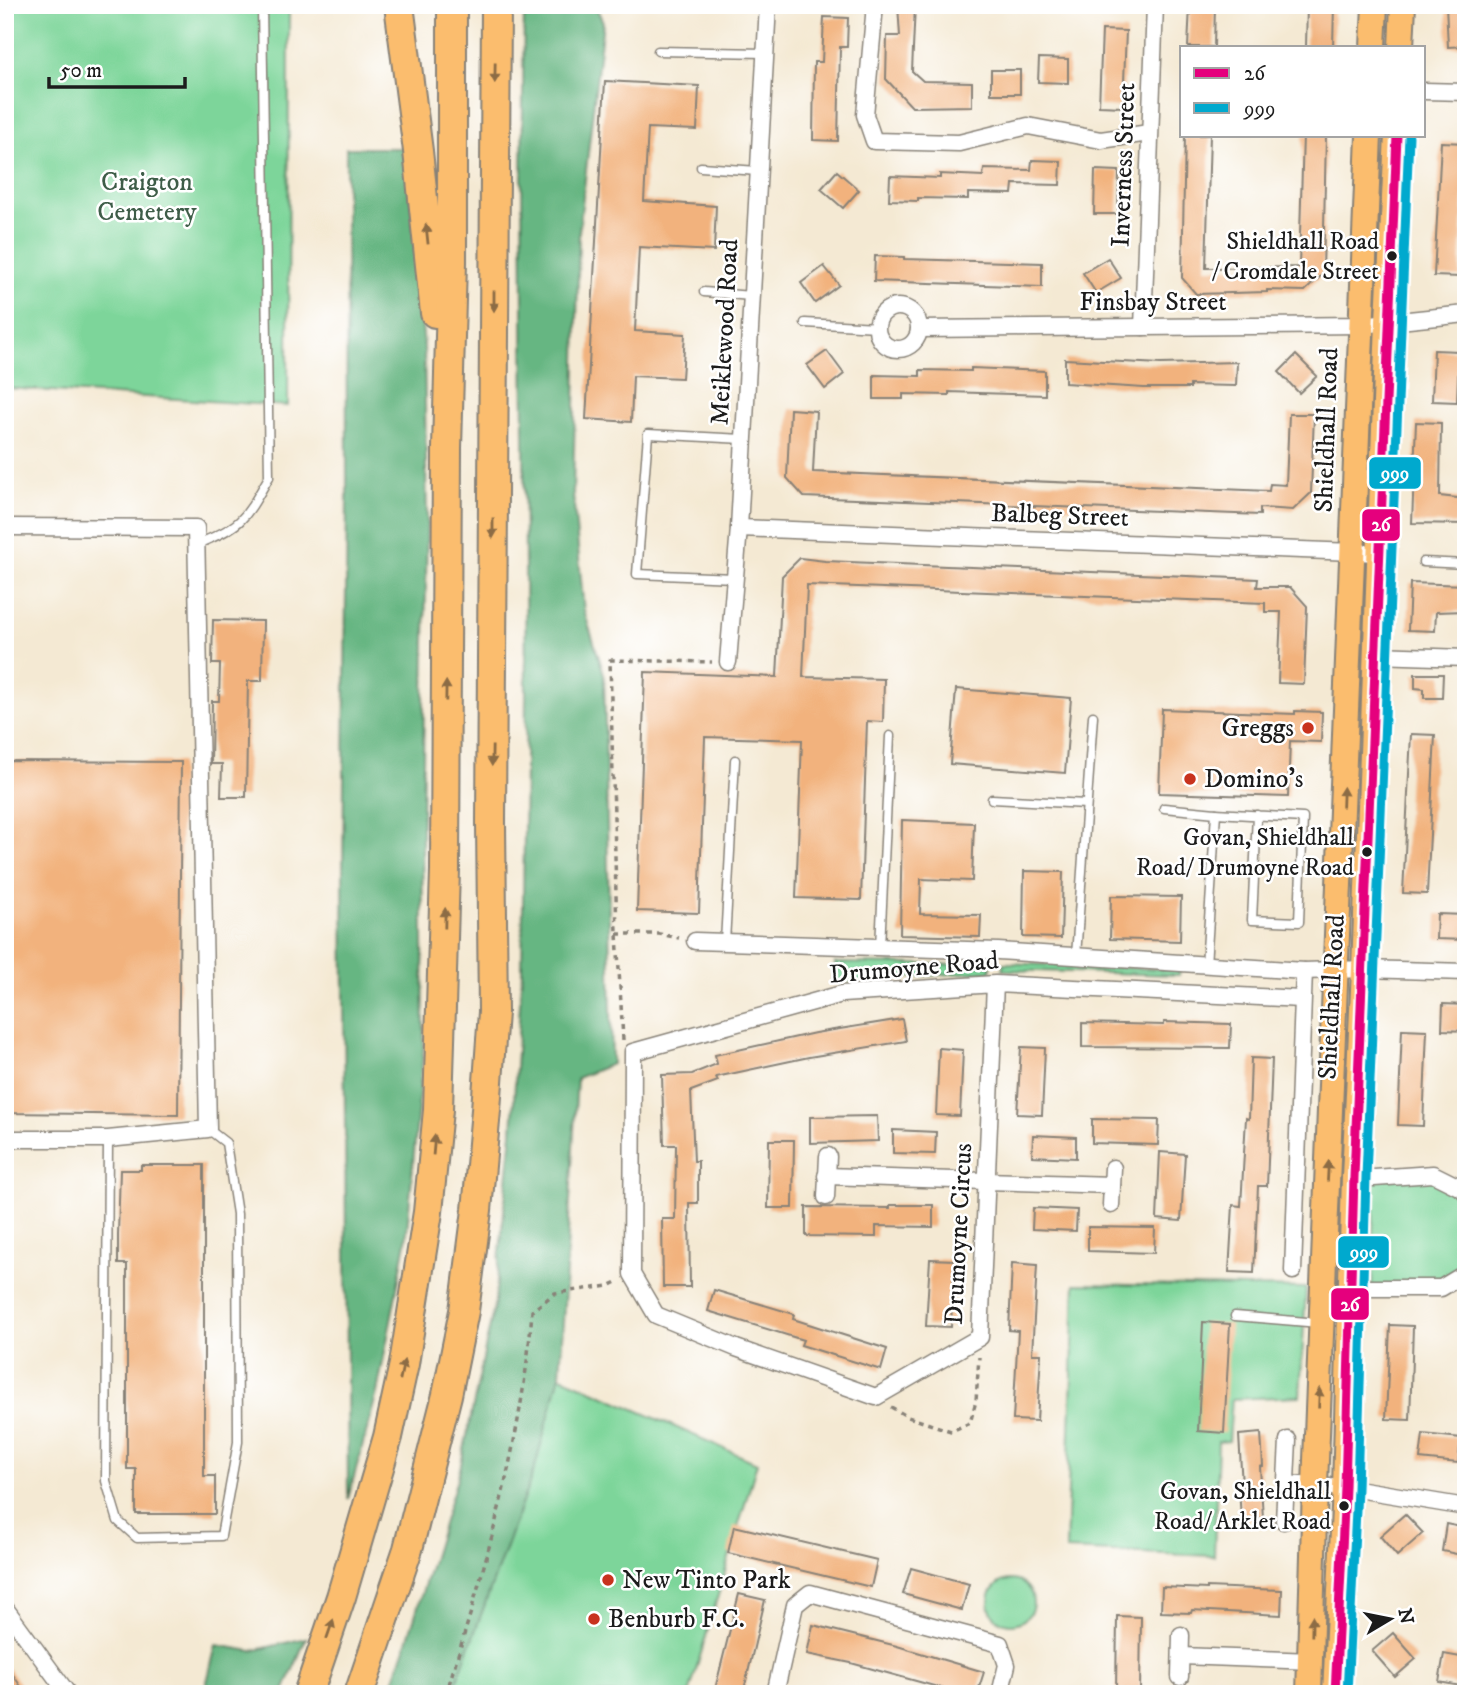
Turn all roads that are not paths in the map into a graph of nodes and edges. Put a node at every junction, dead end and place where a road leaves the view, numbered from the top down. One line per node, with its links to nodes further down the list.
1 (262, 5): 34 (lane)
2 (399, 5): 31 (highway, one-way to 2)
3 (452, 5): 31 (highway)
4 (496, 5): 94 (highway, one-way to 94)
5 (768, 5): 13 (street, Meiklewood Road)
6 (875, 5): 16 (street)
7 (1155, 5): 16 (street, Inverness Street)
8 (1375, 5): 10 (main road)
9 (1403, 5): 11 (main road)
10 (1373, 46)
11 (1401, 46)
12 (658, 51): 13 (lane)
13 (765, 53): 20 (street, Meiklewood Road)
14 (1426, 91): 15 (street)
15 (1466, 92)
16 (1149, 133): 28 (street, Inverness Street)
17 (1369, 136): 26 (main road, Shieldhall Road)
18 (1397, 136): 24 (main road, Shieldhall Road)
19 (701, 167): 20 (lane)
20 (758, 171): 22 (street, Meiklewood Road)
21 (704, 292): 22 (lane)
22 (751, 296): 30 (street, Meiklewood Road)
23 (1466, 314): 24 (street, Finsbay Street)
24 (1388, 321): 26 (street, Finsbay Street); 36 (main road, Shieldhall Road)
25 (805, 323): 27 (lane)
26 (1361, 325): 28 (street, Finsbay Street); 35 (main road, Shieldhall Road)
27 (877, 327): 29 (street); 29 (street)
28 (1143, 327): 29 (street, Finsbay Street)
29 (919, 329)
30 (743, 439): 33 (street, Meiklewood Road); 39 (lane)
31 (447, 448): 93 (highway, one-way to 31)
32 (5, 527): 34 (street)
33 (739, 528): 35 (street, Balbeg Street); 39 (street, Meiklewood Road)
34 (196, 544): 62 (street)
35 (1352, 553): 36 (street, Balbeg Street); 57 (main road, Shieldhall Road, one-way to 35)
36 (1380, 554): 40 (main road, Shieldhall Road)
37 (1423, 562): 38 (lane)
38 (1466, 564)
39 (734, 578): 42 (street, Meiklewood Road)
40 (1376, 656): 41 (street); 56 (main road, Shieldhall Road)
41 (1466, 658)
42 (728, 662)
43 (1093, 716): 47 (lane)
44 (890, 736): 53 (lane)
45 (734, 760): 52 (lane)
46 (992, 799): 47 (lane)
47 (1086, 804): 54 (lane)
48 (1164, 808): 49 (lane)
49 (1216, 813): 50 (lane); 55 (lane)
50 (1257, 815): 50 (lane)
51 (695, 941): 52 (street, Drumoyne Road)
52 (725, 942): 53 (street, Drumoyne Road)
53 (880, 947): 54 (street, Drumoyne Road)
54 (1076, 956): 55 (street, Drumoyne Road)
55 (1206, 965): 58 (street, Drumoyne Road)
56 (1364, 969): 57 (street, Drumoyne Road); 59 (street, Drumoyne Road); 68 (main road, Shieldhall Road)
57 (1338, 970): 58 (street, Drumoyne Road); 78 (main road, Shieldhall Road, one-way to 57)
58 (1304, 971): 61 (street, Shieldhall Road)
59 (1466, 972)
60 (995, 984): 61 (street, Drumoyne Road); 69 (street, Drumoyne Circus); 79 (street, Drumoyne Road)
61 (1301, 999): 74 (street, Shieldhall Road)
62 (208, 1129): 64 (street); 64 (lane)
63 (5, 1139): 64 (street)
64 (108, 1139)
65 (828, 1156): 67 (street)
66 (1113, 1168): 70 (street)
67 (826, 1176): 69 (street); 72 (street)
68 (1354, 1177): 71 (street); 76 (main road, Shieldhall Road)
69 (988, 1180): 70 (street); 79 (street, Drumoyne Circus)
70 (1112, 1185): 73 (street)
71 (1466, 1193)
72 (826, 1197)
73 (1111, 1205)
74 (1293, 1272)
75 (1466, 1273): 76 (street)
76 (1350, 1288): 83 (main road, Shieldhall Road)
77 (1235, 1316): 78 (lane)
78 (1322, 1324): 82 (main road, Shieldhall Road, one-way to 78)
79 (876, 1397)
80 (1288, 1440): 81 (street)
81 (1286, 1484): 82 (street); 85 (street)
82 (1315, 1485): 83 (street); 89 (main road, Shieldhall Road, one-way to 82)
83 (1345, 1488): 84 (street); 97 (main road, Shieldhall Road)
84 (1466, 1507)
85 (1284, 1521)
86 (5, 1608): 92 (street)
87 (1181, 1635): 88 (street)
88 (1181, 1657): 89 (street); 90 (street)
89 (1311, 1661): 91 (main road, Shieldhall Road)
90 (1180, 1677)
91 (1309, 1693): 97 (street)
92 (68, 1694)
93 (308, 1694)
94 (359, 1694)
95 (775, 1694): 96 (street)
96 (1000, 1694)
97 (1336, 1694)

